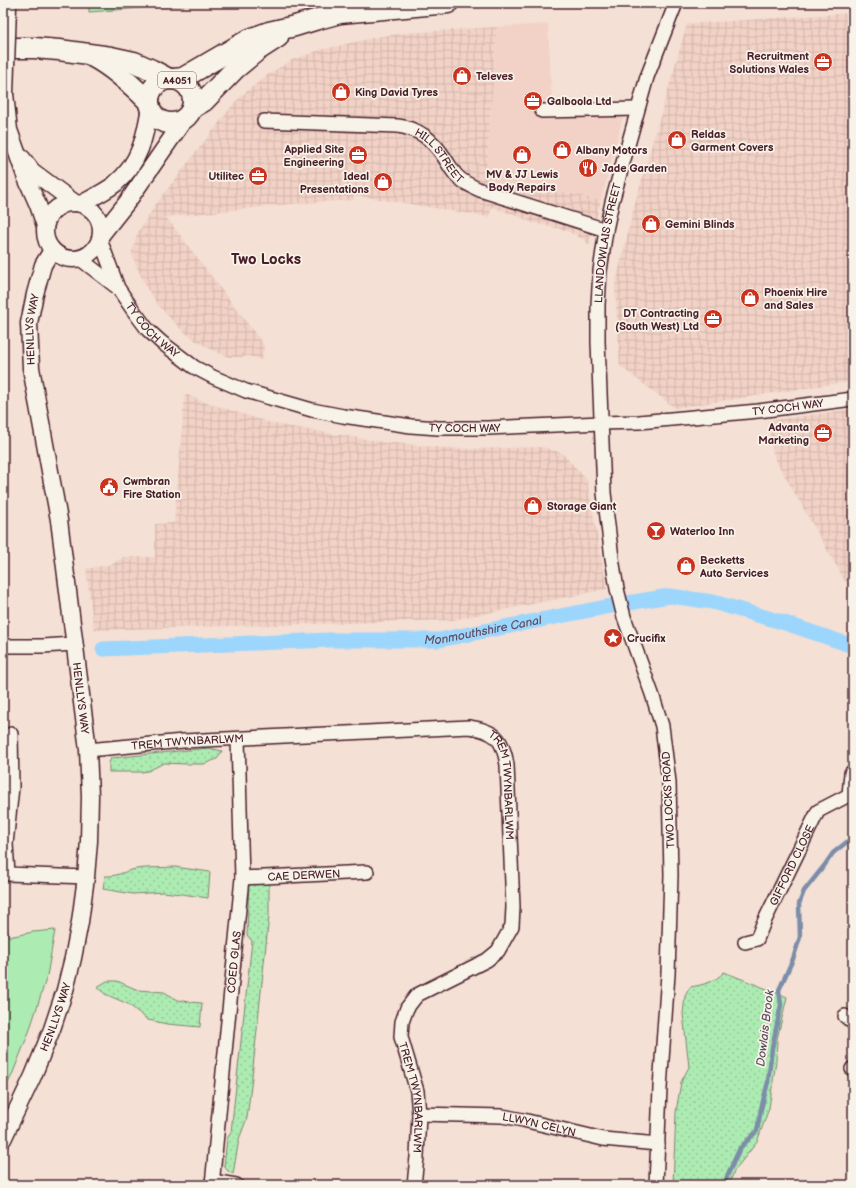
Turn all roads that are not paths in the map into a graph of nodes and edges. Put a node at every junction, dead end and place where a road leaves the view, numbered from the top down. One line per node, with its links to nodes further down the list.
1 (448, 3): 4 (main road, A4051)
2 (676, 3): 9 (street, LLANDOWLAIS STREET)
3 (8, 5): 13 (street, bridge)
4 (295, 26): 7 (main road, A4051); 11 (main road, A4051)
5 (3, 48): 6 (main road, A4051)
6 (86, 54): 7 (main road, A4051); 8 (main road, A4051)
7 (171, 79): 8 (main road, A4051); 11 (main road, A4051)
8 (150, 105): 11 (main road, A4051); 14 (street)
9 (637, 109): 10 (street); 16 (street, LLANDOWLAIS STREET)
10 (542, 111)
11 (189, 113): 17 (street)
12 (264, 121): 16 (street, HILL STREET)
13 (18, 154): 14 (street); 15 (street)
14 (78, 203): 15 (street); 17 (street)
15 (45, 226): 18 (street)
16 (606, 230): 22 (street, LLANDOWLAIS STREET)
17 (100, 237): 19 (street); 20 (street, TY COCH WAY)
18 (52, 250): 19 (street); 23 (street, HENLLYS WAY)
19 (79, 258): 20 (street, TY COCH WAY)
20 (118, 288): 22 (street, TY COCH WAY)
21 (853, 399): 22 (street, TY COCH WAY)
22 (601, 423): 36 (street, TWO LOCKS ROAD)
23 (74, 644): 24 (street); 27 (street, HENLLYS WAY)
24 (3, 646)
25 (11, 734): 31 (street)
26 (238, 738): 27 (street, TREM TWYNBARLWM); 32 (street, COED GLAS); 34 (street, TREM TWYNBARLWM)
27 (88, 750): 31 (street, HENLLYS WAY)
28 (851, 773): 29 (street, GIFFORD CLOSE)
29 (851, 797): 33 (street, GIFFORD CLOSE)
30 (367, 872): 32 (street, CAE DERWEN)
31 (86, 877): 35 (street, HENLLYS WAY)
32 (242, 878): 37 (street, COED GLAS)
33 (745, 942)
34 (419, 1114): 36 (street, LLWYN CELYN); 39 (street, TREM TWYNBARLWM)
35 (3, 1139)
36 (658, 1144): 40 (street, TWO LOCKS ROAD)
37 (212, 1183): 38 (street)
38 (236, 1185)
39 (414, 1185)
40 (656, 1185)

